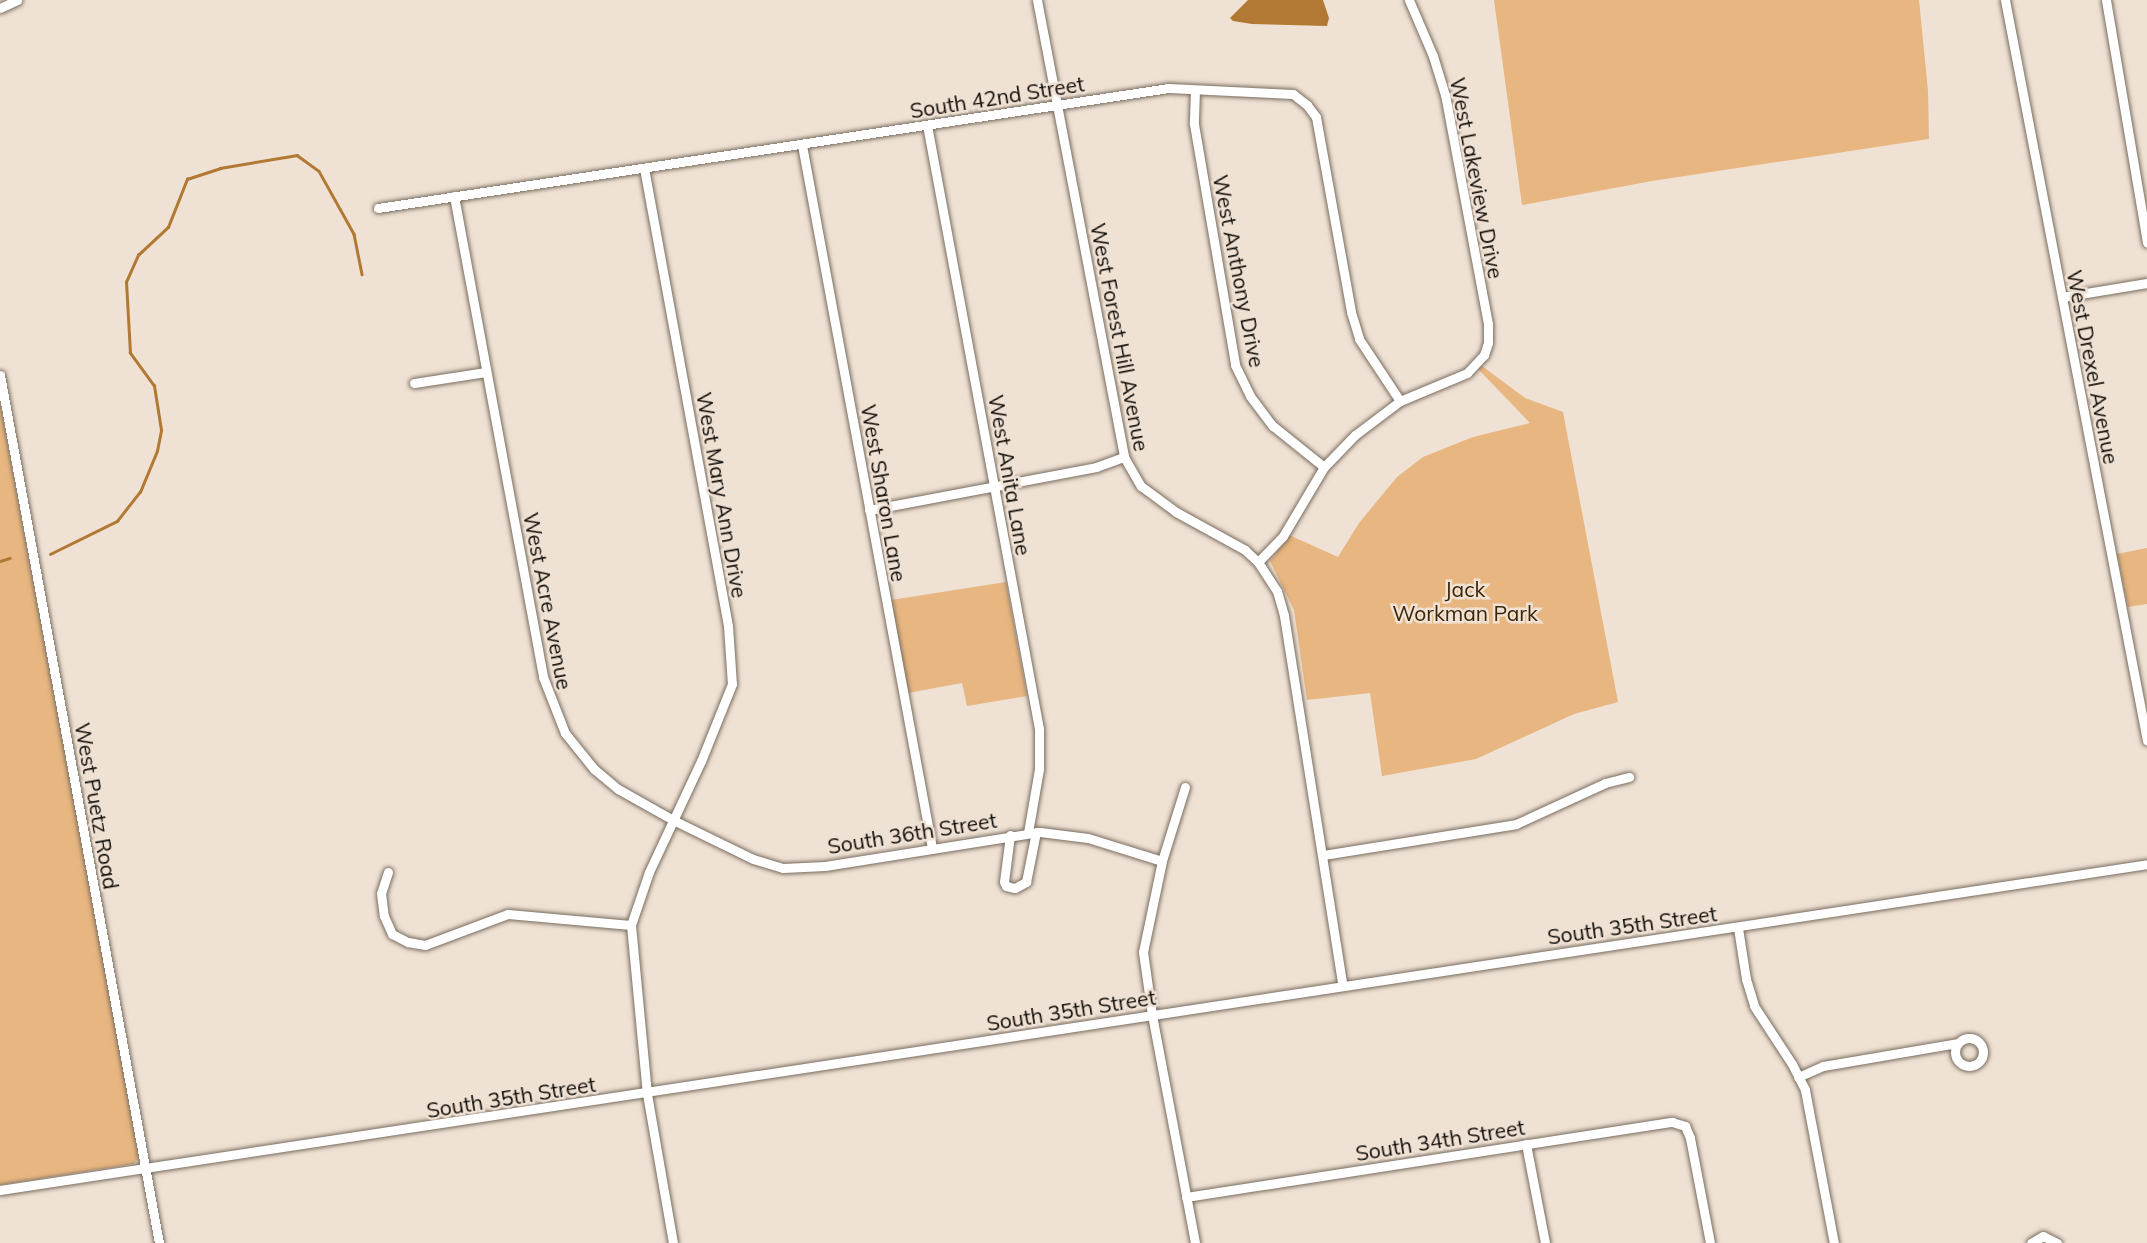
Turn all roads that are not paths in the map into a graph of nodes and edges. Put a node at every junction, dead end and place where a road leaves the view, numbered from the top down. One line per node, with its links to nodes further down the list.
1 (18, 0): 6 (street)
2 (1037, 0): 8 (street, West Forest Hill Avenue)
3 (1409, 0): 20 (street, West Lakeview Drive)
4 (2005, 0): 16 (street, West Drexel Avenue)
5 (2106, 0): 14 (street)
6 (0, 8)
7 (1195, 90): 8 (street, South 42nd Street); 20 (street, South 42nd Street); 22 (street, West Anthony Drive)
8 (1057, 106): 9 (street, South 42nd Street); 21 (street, West Forest Hill Avenue)
9 (928, 125): 10 (street, South 42nd Street); 23 (street, West Anita Lane)
10 (802, 145): 11 (street, South 42nd Street); 24 (street, West Sharon Lane)
11 (644, 168): 12 (street, South 42nd Street); 29 (street, West Mary Ann Drive)
12 (454, 196): 13 (street, South 42nd Street); 17 (street, West Acre Avenue)
13 (378, 208)
14 (2147, 243)
15 (2147, 283): 16 (street)
16 (2062, 297): 26 (street, West Drexel Avenue)
17 (486, 372): 19 (street); 29 (street, West Acre Avenue)
18 (0, 375): 45 (street, West Puetz Road)
19 (414, 383)
20 (1400, 401): 22 (street)
21 (1124, 457): 23 (street); 25 (street, West Forest Hill Avenue)
22 (1324, 467): 25 (street)
23 (994, 486): 24 (street); 30 (street, West Anita Lane)
24 (869, 510): 32 (street, West Sharon Lane)
25 (1258, 562): 33 (street, West Forest Hill Avenue)
26 (2147, 741)
27 (1629, 777): 33 (street)
28 (1185, 786): 34 (street)
29 (673, 820): 32 (street, South 36th Street); 37 (street)
30 (1032, 833): 31 (street, South 36th Street); 31 (street, West Anita Lane); 34 (street, South 36th Street)
31 (1010, 835): 32 (street, South 36th Street)
32 (932, 848)
33 (1323, 855): 39 (street, West Forest Hill Avenue)
34 (1162, 861): 40 (street)
35 (2147, 864): 38 (street, South 35th Street)
36 (388, 872): 37 (street)
37 (632, 925): 43 (street)
38 (1738, 928): 39 (street, South 35th Street); 42 (street)
39 (1342, 984): 40 (street, South 35th Street)
40 (1152, 1015): 43 (street, South 35th Street); 47 (street)
41 (1957, 1043): 42 (street)
42 (1798, 1077): 53 (street)
43 (646, 1094): 45 (street, South 35th Street); 49 (street)
44 (1526, 1144): 47 (street, South 34th Street); 51 (street); 52 (street, South 34th Street)
45 (146, 1170): 46 (street, South 35th Street); 48 (street, West Puetz Road)
46 (0, 1190)
47 (1186, 1196): 50 (street)
48 (159, 1243)
49 (673, 1243)
50 (1195, 1243)
51 (1545, 1243)
52 (1710, 1243)
53 (1834, 1243)
54 (2031, 1243): 55 (street)
55 (2057, 1243)

